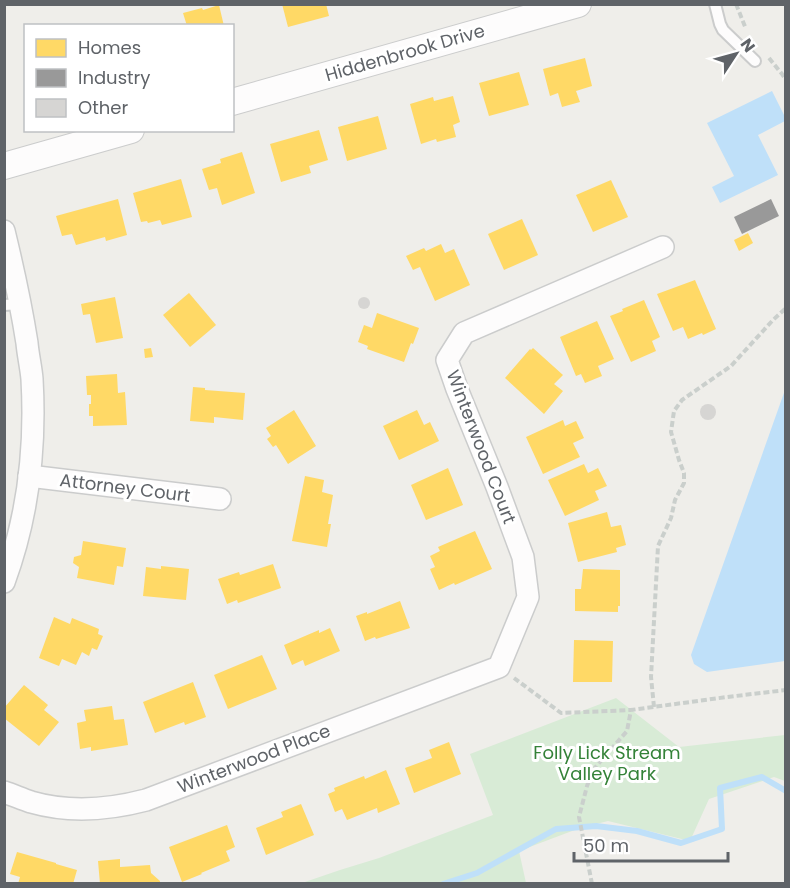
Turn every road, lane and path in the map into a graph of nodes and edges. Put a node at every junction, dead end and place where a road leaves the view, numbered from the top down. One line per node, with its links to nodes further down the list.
1 (578, 4): 4 (street, Hiddenbrook Drive)
2 (715, 4): 3 (lane)
3 (755, 61)
4 (234, 101)
5 (124, 132): 6 (street)
6 (4, 166)
7 (4, 231): 9 (street)
8 (663, 247): 14 (street, Winterwood Court)
9 (13, 304): 11 (street)
10 (786, 308): 16 (path)
11 (29, 476): 12 (street, Attorney Court); 13 (street)
12 (220, 499)
13 (4, 582)
14 (499, 667): 17 (path); 18 (street, Winterwood Place)
15 (786, 690): 16 (path)
16 (654, 707): 17 (path)
17 (631, 711): 19 (path)
18 (4, 792)
19 (592, 884)

